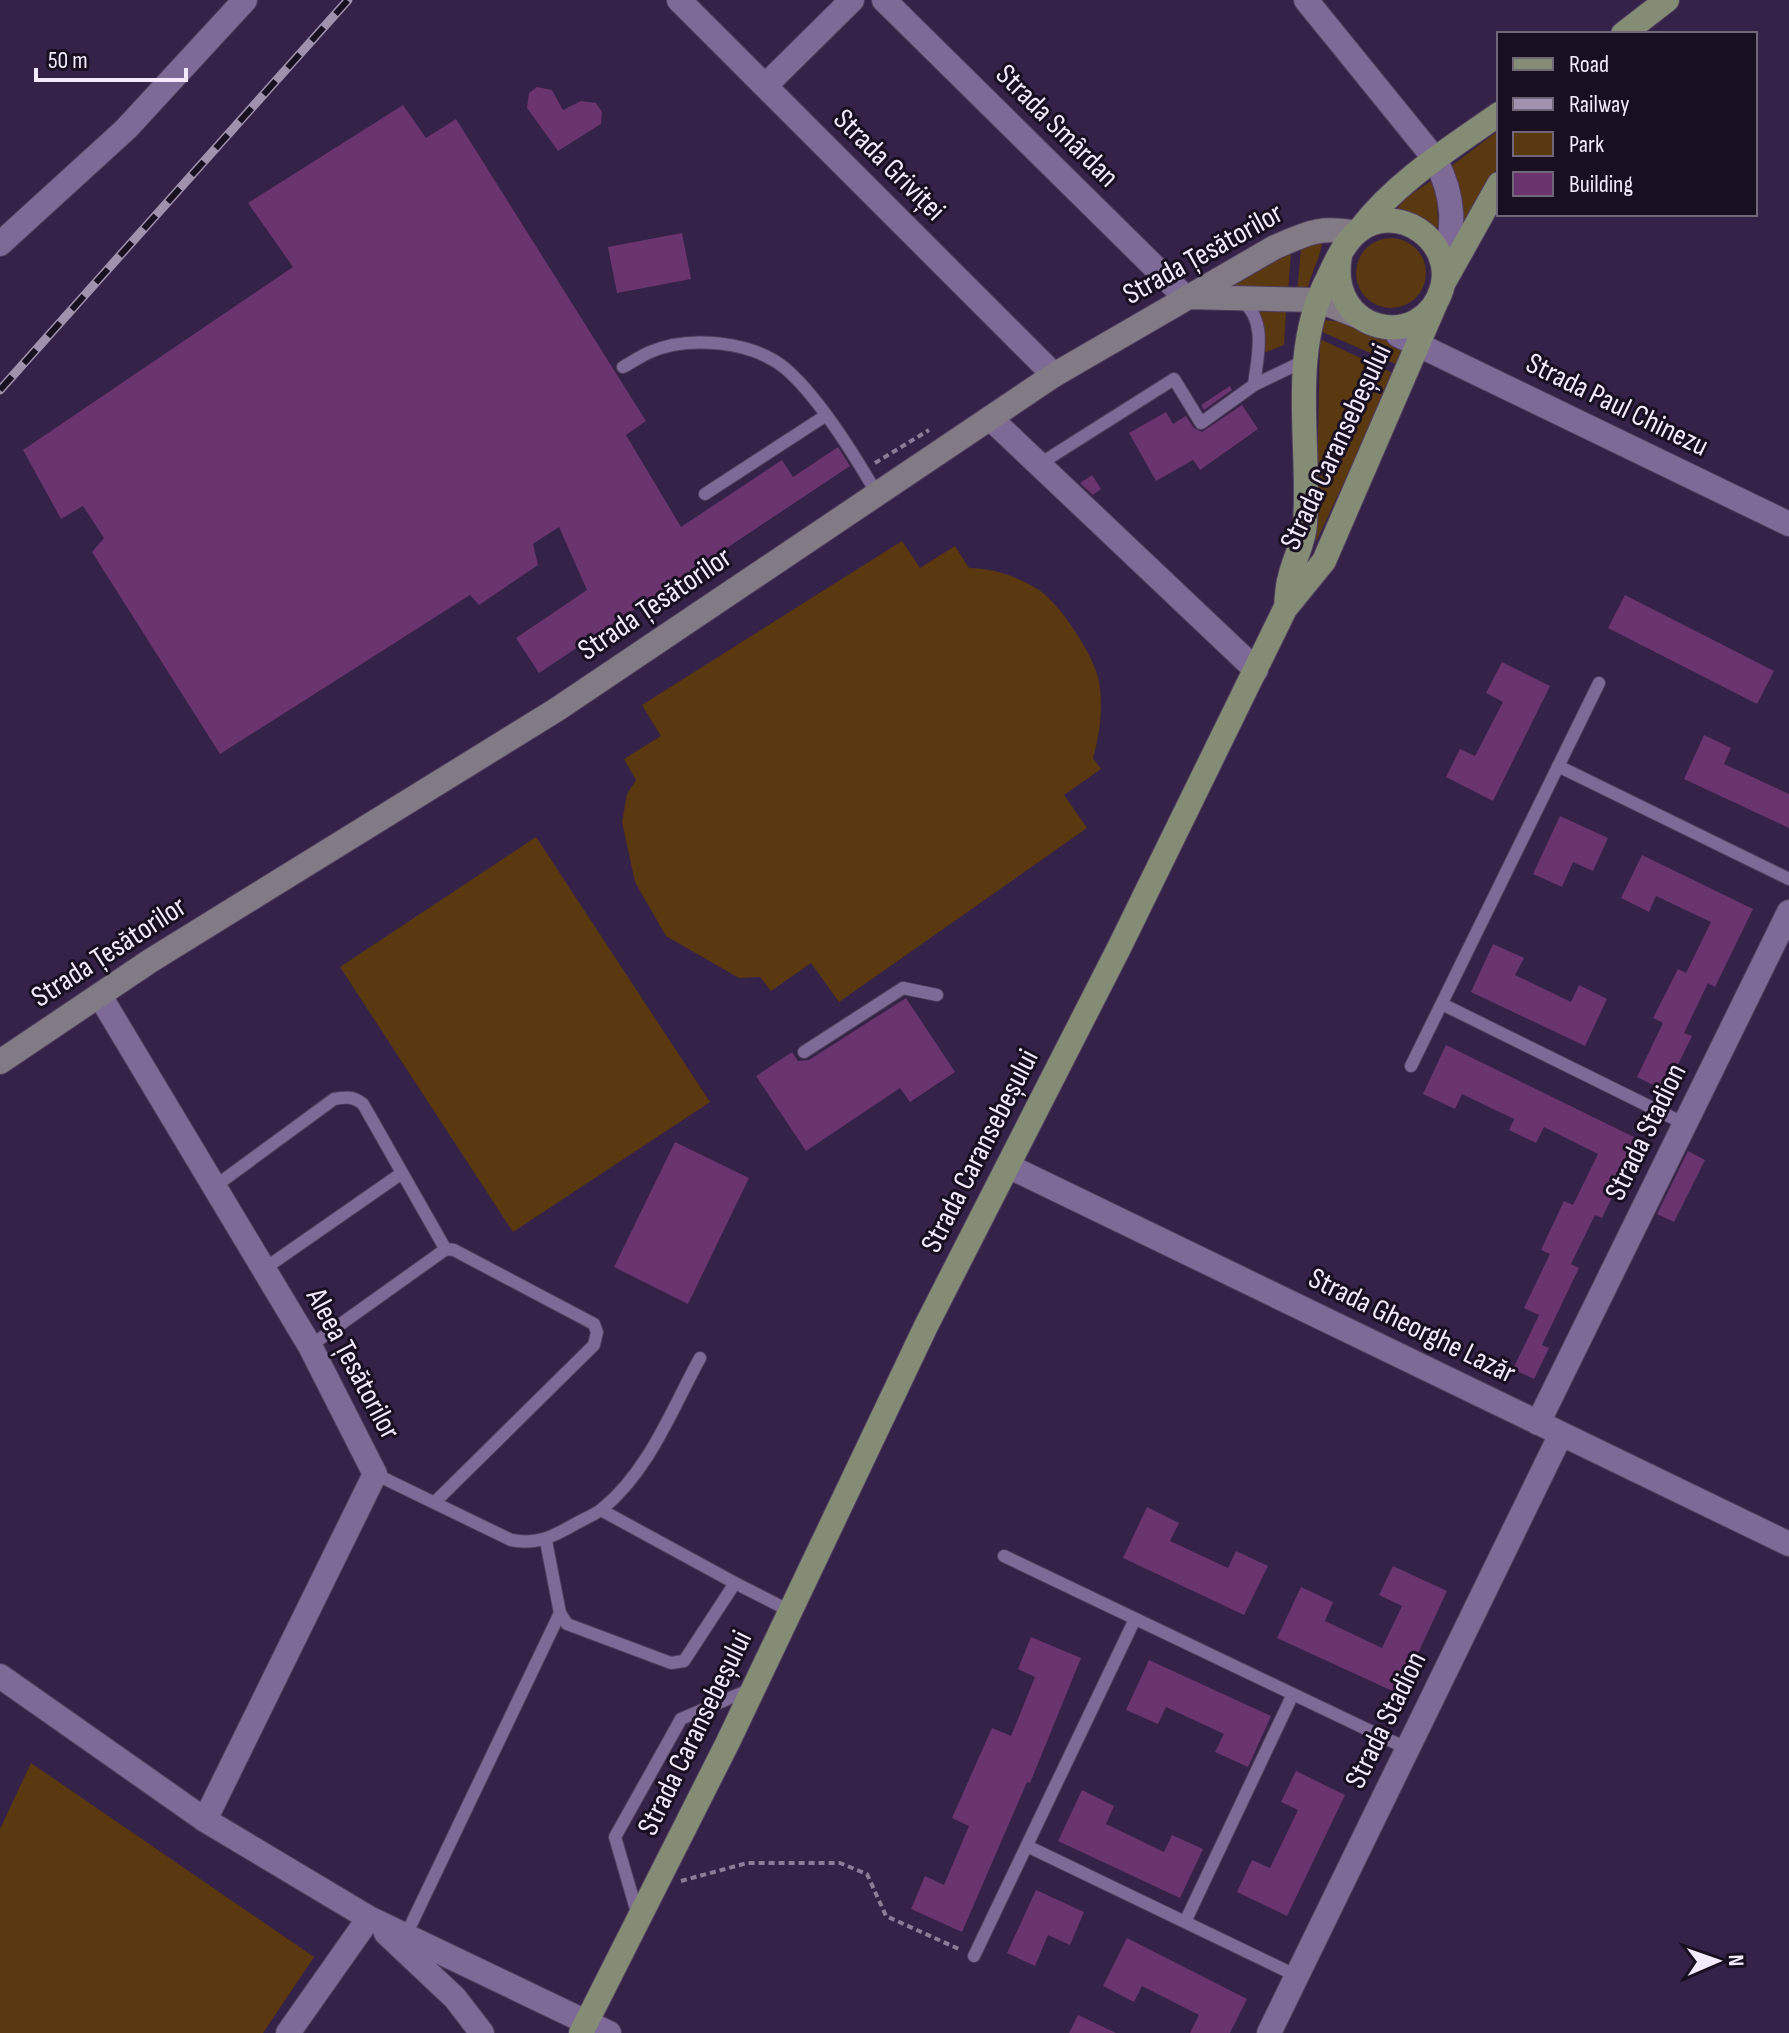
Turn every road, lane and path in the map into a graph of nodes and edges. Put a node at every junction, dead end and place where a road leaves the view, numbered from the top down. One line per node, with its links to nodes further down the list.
1 (245, 0): 13 (street)
2 (679, 0): 8 (street, Strada Griviței)
3 (852, 0): 8 (street)
4 (1306, 0): 10 (street)
5 (1667, 0): 7 (main road)
6 (888, 1): 16 (street, Strada Smârdan)
7 (1626, 32)
8 (765, 86): 23 (street, Strada Griviței)
9 (1497, 115): 10 (main road)
10 (1435, 159): 12 (main road); 15 (street)
11 (1497, 187): 15 (main road, Strada Caransebeșului)
12 (1358, 232): 14 (main road); 15 (main road); 16 (main road, Strada Țesătorilor)
13 (0, 244)
14 (1340, 256): 18 (main road); 19 (main road)
15 (1441, 285): 19 (main road); 20 (main road, Strada Caransebeșului)
16 (1185, 297): 17 (main road); 23 (main road, Strada Țesătorilor)
17 (1231, 298): 18 (main road); 24 (lane)
18 (1317, 300): 19 (main road); 21 (main road)
19 (1366, 320): 20 (street, Strada Paul Chinezu)
20 (1418, 344): 30 (street, Strada Paul Chinezu); 31 (main road, Strada Caransebeșului)
21 (1304, 361): 24 (lane); 31 (main road)
22 (623, 367): 25 (lane)
23 (1054, 375): 26 (main road, Strada Țesătorilor)
24 (1254, 385): 27 (lane)
25 (825, 416): 28 (lane); 29 (lane)
26 (990, 418): 27 (street); 29 (main road, Strada Țesătorilor)
27 (1038, 465): 32 (street)
28 (705, 494)
29 (877, 494): 38 (main road, Strada Țesătorilor)
30 (1789, 524)
31 (1285, 609): 32 (main road, Strada Caransebeșului)
32 (1256, 670): 44 (main road, Strada Caransebeșului)
33 (1599, 683): 34 (lane)
34 (1558, 766): 35 (lane); 39 (lane)
35 (1789, 879)
36 (1789, 912): 43 (street, Strada Stadion)
37 (937, 995): 40 (lane)
38 (100, 996): 41 (main road, Strada Țesătorilor); 46 (street, Aleea Țesătorilor)
39 (1442, 1004): 42 (lane); 43 (lane)
40 (804, 1052)
41 (0, 1062)
42 (1411, 1066)
43 (1685, 1124): 51 (street, Strada Stadion)
44 (1008, 1166): 51 (street, Strada Gheorghe Lazăr); 60 (main road, Strada Caransebeșului)
45 (402, 1173): 46 (lane); 47 (lane); 48 (lane)
46 (214, 1187): 48 (street, Aleea Țesătorilor)
47 (446, 1250): 49 (lane); 54 (lane)
48 (264, 1269): 49 (street, Aleea Țesătorilor)
49 (310, 1346): 53 (street, Aleea Țesătorilor)
50 (700, 1358): 55 (lane)
51 (1538, 1423): 52 (street, Strada Gheorghe Lazăr)
52 (1561, 1434): 57 (street, Strada Gheorghe Lazăr); 66 (street, Strada Stadion)
53 (375, 1474): 54 (lane); 67 (street, Aleea Țesătorilor)
54 (435, 1502): 56 (lane)
55 (601, 1510): 56 (lane); 59 (lane)
56 (546, 1541): 61 (lane)
57 (1789, 1544)
58 (1004, 1556): 62 (lane)
59 (735, 1583): 60 (lane); 61 (lane)
60 (790, 1611): 64 (main road, Strada Caransebeșului)
61 (560, 1613): 73 (lane)
62 (1135, 1619): 65 (lane); 68 (lane)
63 (0, 1676): 67 (street)
64 (753, 1688): 69 (main road, Strada Caransebeșului); 71 (lane)
65 (1293, 1694): 66 (lane); 72 (lane)
66 (1408, 1749): 75 (street, Strada Stadion)
67 (205, 1820): 70 (street)
68 (1027, 1846): 72 (lane); 74 (lane)
69 (655, 1888): 71 (main road, Strada Caransebeșului); 74 (path)
70 (369, 1918): 73 (street); 77 (street); 78 (street)
71 (639, 1919): 76 (main road, Strada Caransebeșului)
72 (1185, 1922): 75 (lane)
73 (406, 1935): 76 (street)
74 (974, 1956)
75 (1297, 1976): 80 (street, Strada Stadion)
76 (584, 2028): 79 (street)
77 (288, 2033)
78 (482, 2033)
79 (609, 2033)
80 (1269, 2033)

